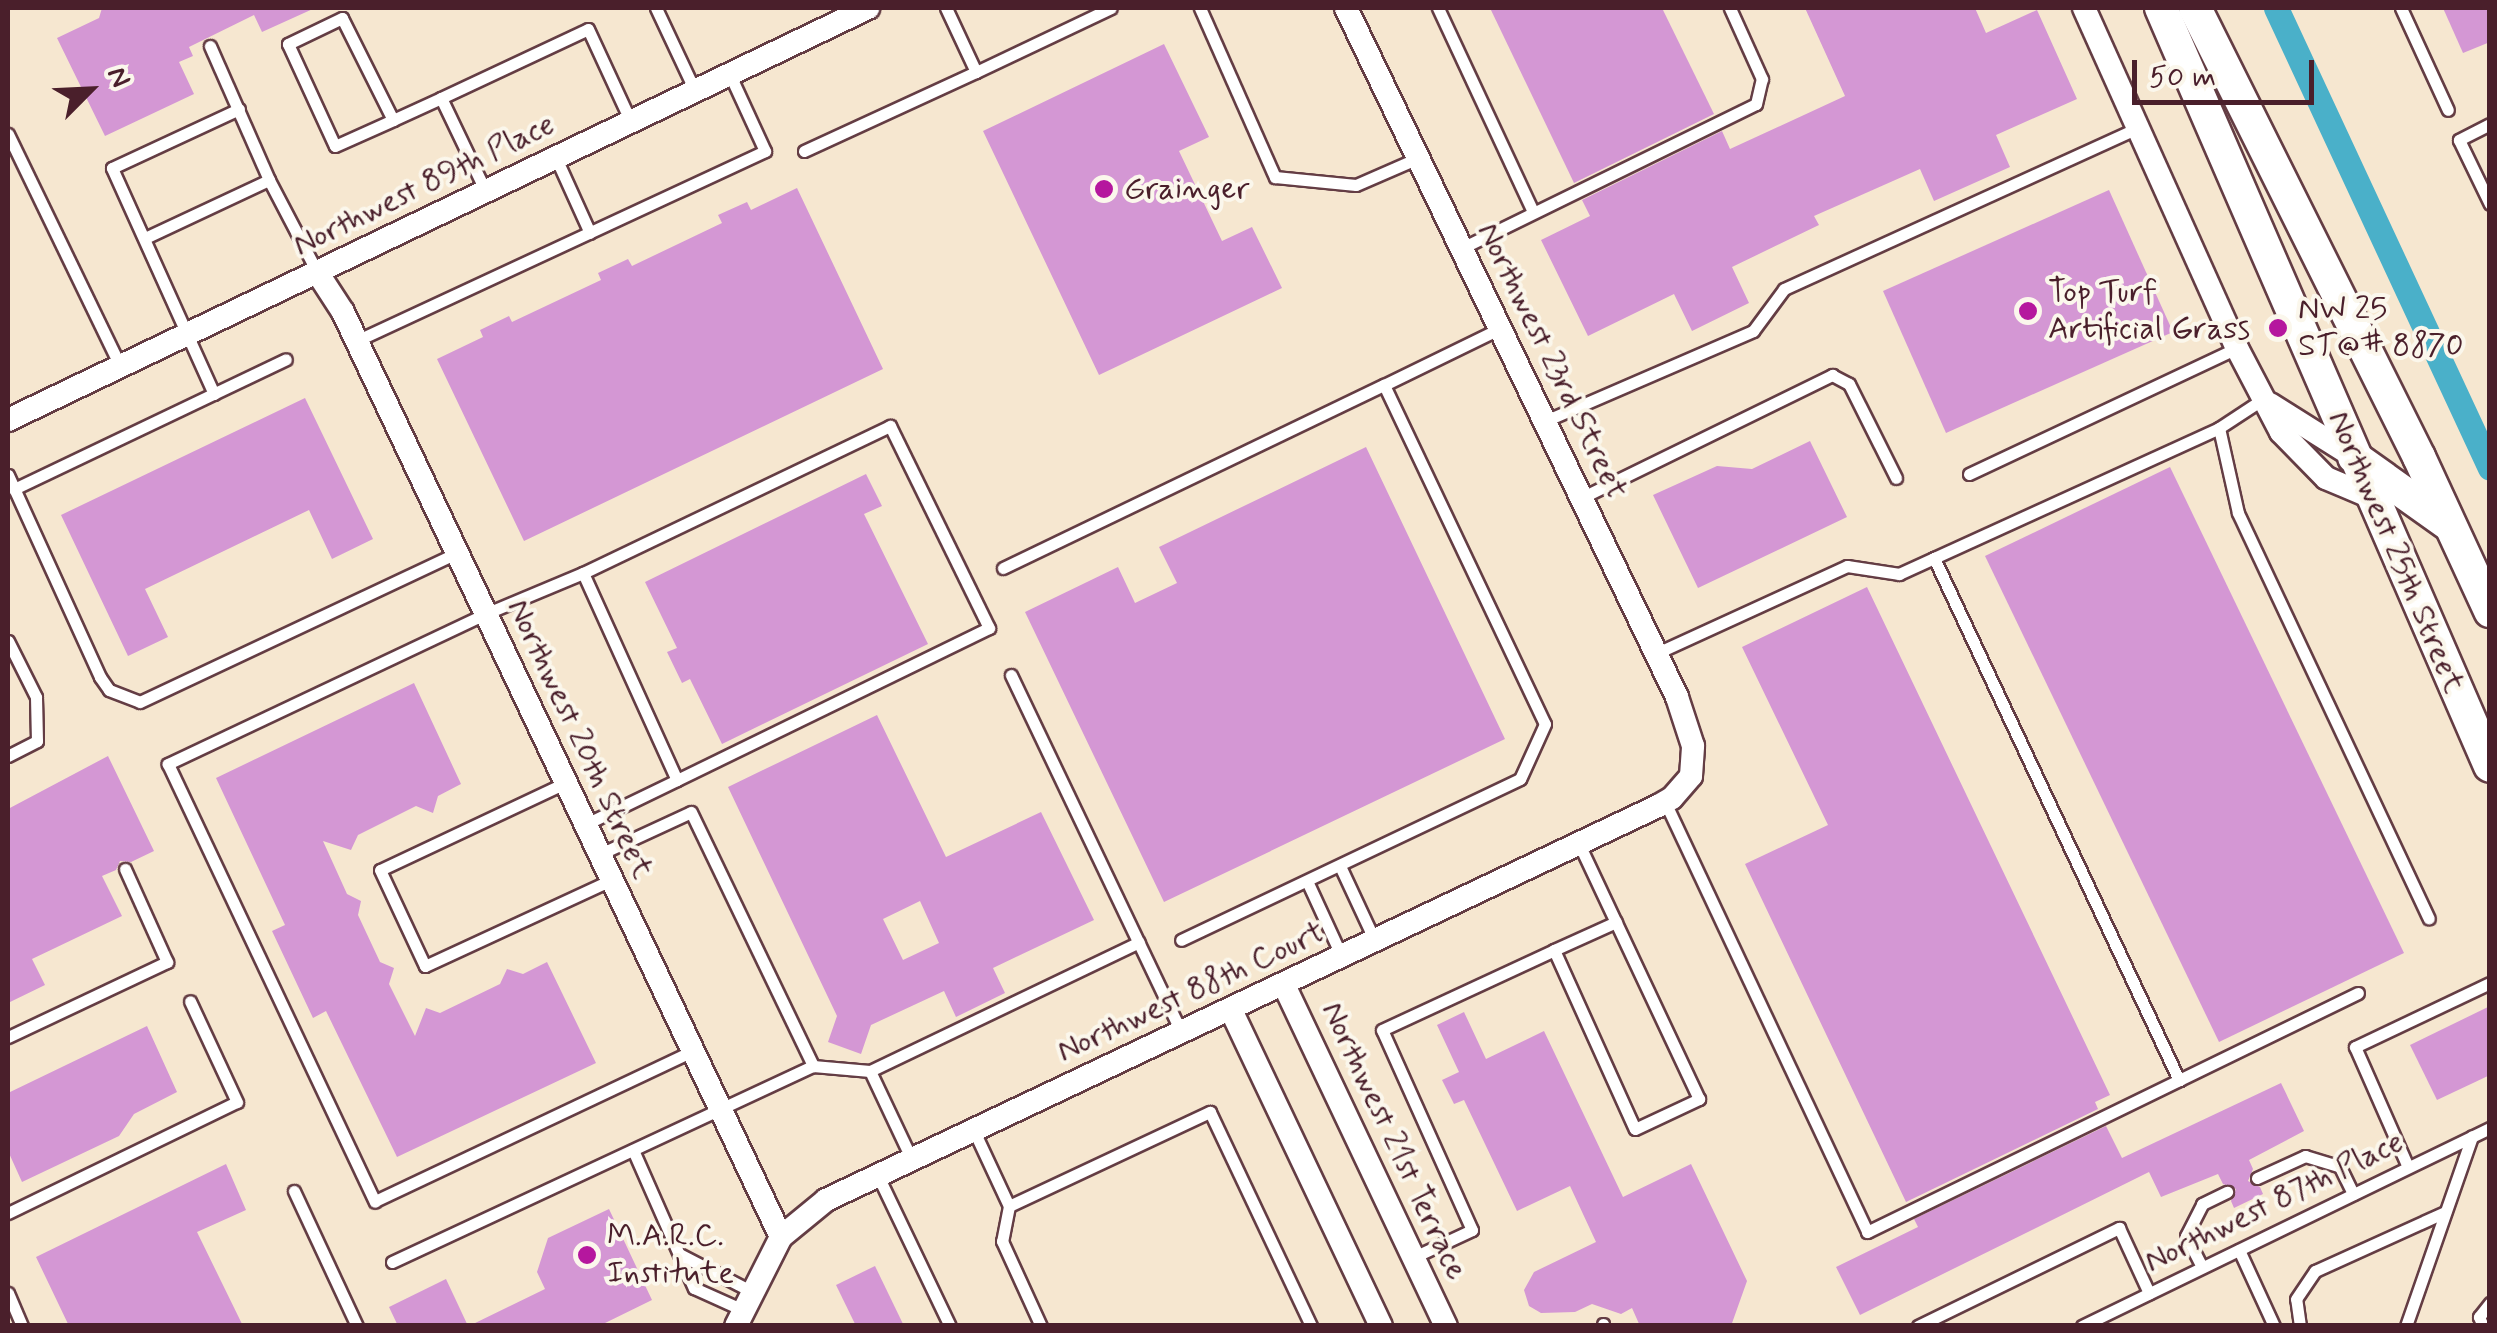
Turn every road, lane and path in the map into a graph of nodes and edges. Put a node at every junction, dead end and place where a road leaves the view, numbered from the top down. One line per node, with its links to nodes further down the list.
1 (656, 8): 16 (lane)
2 (868, 8): 15 (street, Northwest 89th Place)
3 (946, 8): 14 (lane)
4 (1111, 8): 14 (lane)
5 (1200, 8): 27 (lane)
6 (1346, 8): 27 (street, Northwest 23rd Street)
7 (1438, 8): 31 (lane)
8 (1730, 8): 31 (lane)
9 (2084, 8): 23 (street)
10 (2161, 8): 48 (main road, Northwest 25th Street)
11 (2195, 8): 55 (main road, Northwest 25th Street)
12 (2401, 8): 19 (lane)
13 (210, 46): 18 (lane)
14 (976, 72): 25 (lane)
15 (730, 75): 16 (street, Northwest 89th Place); 32 (lane)
16 (695, 90): 21 (street, Northwest 89th Place)
17 (441, 98): 20 (lane); 21 (lane); 29 (lane)
18 (239, 109): 28 (lane); 33 (lane)
19 (2448, 110)
20 (393, 120): 20 (lane)
21 (631, 122): 26 (street, Northwest 89th Place)
22 (2490, 124): 30 (lane)
23 (2138, 128): 39 (street); 46 (lane)
24 (8, 134): 41 (lane)
25 (804, 151)
26 (556, 158): 29 (street, Northwest 89th Place); 32 (lane)
27 (1418, 158): 34 (street, Northwest 23rd Street)
28 (269, 180): 33 (lane); 35 (lane)
29 (486, 192): 35 (street, Northwest 89th Place)
30 (2490, 204)
31 (1533, 212): 34 (lane)
32 (590, 233): 38 (lane)
33 (145, 238): 37 (lane)
34 (1462, 248): 36 (street, Northwest 23rd Street)
35 (317, 272): 37 (street, Northwest 89th Place); 38 (street, Northwest 20th Street)
36 (1500, 328): 42 (lane); 46 (street, Northwest 23rd Street)
37 (188, 334): 41 (street, Northwest 89th Place); 43 (lane)
38 (356, 341): 56 (street, Northwest 20th Street)
39 (2237, 348): 44 (street); 49 (lane)
40 (286, 359): 43 (lane)
41 (120, 366): 45 (street, Northwest 89th Place)
42 (1384, 385): 58 (lane); 73 (lane)
43 (214, 394): 52 (lane)
44 (2263, 399): 47 (lane); 48 (street); 53 (street)
45 (8, 420)
46 (1545, 421): 54 (street, Northwest 23rd Street)
47 (2218, 428): 57 (lane); 77 (lane)
48 (2354, 457): 53 (main road, Northwest 25th Street); 55 (main road)
49 (1969, 474)
50 (8, 475): 52 (lane)
51 (1896, 478): 54 (lane)
52 (14, 489): 56 (lane)
53 (2371, 497): 66 (main road, Northwest 25th Street)
54 (1582, 498): 63 (street, Northwest 23rd Street)
55 (2451, 526): 60 (main road, Northwest 25th Street)
56 (457, 553): 61 (street, Northwest 20th Street)
57 (1934, 558): 63 (lane); 94 (lane)
58 (1003, 568)
59 (583, 572): 61 (lane); 67 (lane); 67 (lane)
60 (2490, 611)
61 (484, 614): 68 (street, Northwest 20th Street); 91 (lane)
62 (8, 641): 65 (lane)
63 (1656, 653): 69 (street, Northwest 23rd Street)
64 (1011, 675): 81 (lane)
65 (8, 756)
66 (2490, 766)
67 (677, 780): 70 (lane)
68 (565, 783): 70 (street, Northwest 20th Street); 75 (lane)
69 (1665, 802): 71 (street, Northwest 88th Court); 94 (lane)
70 (584, 824): 72 (street, Northwest 20th Street)
71 (1578, 842): 78 (lane); 80 (street, Northwest 88th Court)
72 (598, 856): 75 (street, Northwest 20th Street); 92 (lane)
73 (1340, 866): 76 (lane); 80 (lane)
74 (125, 869): 90 (lane)
75 (611, 880): 91 (street, Northwest 20th Street)
76 (1307, 881): 79 (lane); 83 (lane)
77 (2429, 918)
78 (1616, 922): 82 (lane); 82 (lane)
79 (1182, 940)
80 (1375, 941): 83 (street, Northwest 88th Court)
81 (1139, 942): 89 (lane); 93 (lane)
82 (1554, 950): 113 (lane)
83 (1342, 957): 85 (street, Northwest 88th Court)
84 (2490, 984): 101 (lane)
85 (1284, 985): 88 (street, Northwest 88th Court); 113 (street, Northwest 21st Terrace)
86 (2358, 993): 94 (lane)
87 (190, 1001): 109 (lane)
88 (1231, 1010): 89 (street, Northwest 88th Court); 125 (street)
89 (1182, 1033): 97 (street, Northwest 88th Court)
90 (8, 1037)
91 (693, 1050): 95 (street, Northwest 20th Street)
92 (812, 1066): 93 (lane); 95 (lane)
93 (870, 1071): 100 (lane)
94 (2179, 1080)
95 (720, 1110): 99 (lane); 110 (street, Northwest 20th Street)
96 (2490, 1128): 98 (lane, Northwest 87th Place)
97 (974, 1131): 100 (street, Northwest 88th Court); 107 (lane)
98 (2472, 1136): 101 (lane, Northwest 87th Place); 108 (lane)
99 (633, 1150): 112 (lane); 114 (lane)
100 (912, 1160): 102 (street, Northwest 88th Court)
101 (2408, 1167): 106 (lane, Northwest 87th Place)
102 (878, 1176): 110 (street, Northwest 88th Court); 122 (lane)
103 (2257, 1178): 106 (lane)
104 (294, 1191): 121 (lane)
105 (2227, 1192): 115 (lane)
106 (2354, 1194): 111 (lane, Northwest 87th Place)
107 (1010, 1206): 123 (lane); 124 (lane)
108 (2445, 1212): 130 (lane); 131 (lane)
109 (8, 1214)
110 (781, 1237): 119 (street, Northwest 88th Court)
111 (2239, 1250): 115 (lane, Northwest 87th Place); 129 (lane)
112 (679, 1254): 119 (lane); 119 (lane)
113 (1414, 1257): 126 (street, Northwest 21st Terrace)
114 (392, 1262)
115 (2202, 1268): 116 (lane, Northwest 87th Place)
116 (2149, 1292): 127 (lane); 128 (lane, Northwest 87th Place)
117 (8, 1293): 120 (lane)
118 (2490, 1303): 132 (lane)
119 (743, 1309)
120 (22, 1326)
121 (357, 1326)
122 (950, 1326)
123 (1042, 1326)
124 (1310, 1326)
125 (1381, 1326)
126 (1446, 1326)
127 (1918, 1326)
128 (2082, 1326)
129 (2274, 1326)
130 (2300, 1326)
131 (2406, 1326)
132 (2483, 1326)

